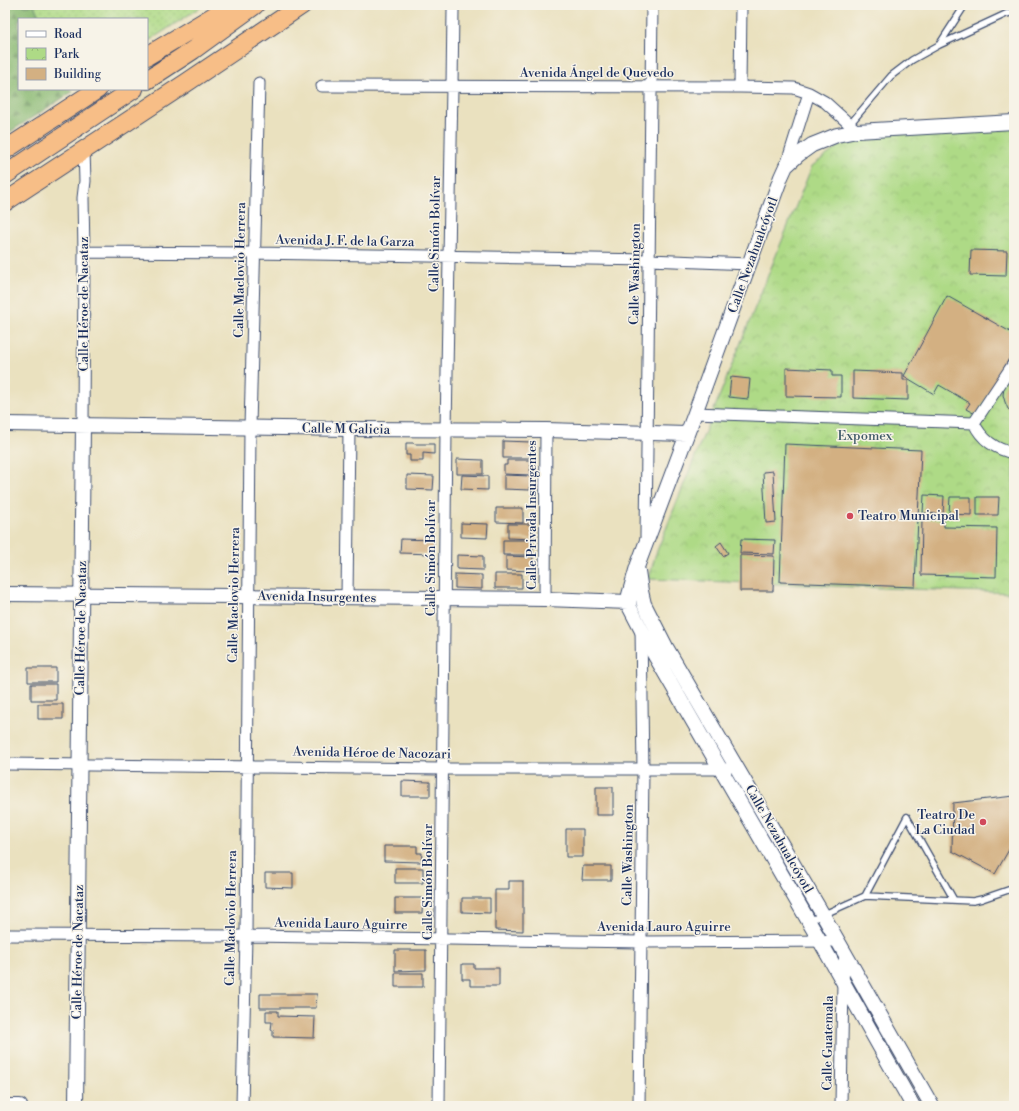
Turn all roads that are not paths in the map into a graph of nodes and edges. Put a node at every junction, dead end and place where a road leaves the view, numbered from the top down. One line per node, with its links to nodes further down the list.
1 (232, 5): 11 (highway)
2 (255, 5): 12 (highway)
3 (295, 5): 12 (highway)
4 (302, 5): 27 (highway)
5 (652, 5): 17 (street, Calle Washington)
6 (741, 5): 18 (street)
7 (965, 5): 10 (lane)
8 (453, 10): 16 (street, Calle Simón Bolívar)
9 (1014, 12): 10 (lane)
10 (939, 45): 25 (lane)
11 (148, 55)
12 (196, 55): 13 (highway); 19 (highway)
13 (148, 79)
14 (259, 83): 33 (street, Calle Maclovio Herrera)
15 (322, 86): 16 (street, Avenida Ángel de Quevedo)
16 (452, 86): 17 (street, Avenida Ángel de Quevedo); 34 (street, Calle Simón Bolívar)
17 (651, 87): 18 (street, Avenida Ángel de Quevedo); 35 (street, Calle Washington)
18 (740, 87): 23 (street, Avenida Ángel de Quevedo)
19 (148, 88)
20 (96, 90): 26 (highway)
21 (132, 90): 29 (highway)
22 (145, 90): 30 (highway)
23 (809, 93): 25 (street, Avenida Ángel de Quevedo); 28 (street)
24 (1014, 122): 25 (street, Calle Nezahualcóyotl)
25 (853, 128): 28 (street, Calle Nezahualcóyotl)
26 (5, 150)
27 (84, 151): 31 (highway); 32 (street, Calle Héroe de Nacataz)
28 (786, 166): 36 (street, Calle Nezahualcóyotl)
29 (5, 174)
30 (5, 187)
31 (5, 202)
32 (84, 252): 33 (street, Avenida J. F. de la Garza); 41 (street, Calle Héroe de Nacataz)
33 (255, 253): 34 (street, Avenida J. F. de la Garza); 42 (street, Calle Maclovio Herrera)
34 (449, 257): 35 (street, Avenida J. F. de la Garza); 44 (street, Calle Simón Bolívar)
35 (649, 260): 36 (street, Avenida J. F. de la Garza); 46 (street, Calle Washington)
36 (749, 264): 38 (street, Calle Nezahualcóyotl)
37 (1014, 363): 39 (street)
38 (695, 413): 39 (street); 47 (street, Calle Nezahualcóyotl)
39 (974, 423): 48 (street)
40 (5, 424): 41 (street, Calle M Galicia)
41 (83, 425): 42 (street, Calle M Galicia); 52 (street, Calle Héroe de Nacataz)
42 (250, 427): 43 (street, Calle M Galicia); 53 (street, Calle Maclovio Herrera)
43 (349, 429): 44 (street, Calle M Galicia); 54 (street)
44 (446, 430): 45 (street, Calle M Galicia); 55 (street, Calle Simón Bolívar)
45 (546, 430): 46 (street, Calle M Galicia); 56 (street, Calle Privada Insurgentes)
46 (647, 433): 47 (street, Calle M Galicia); 49 (street, Calle Washington)
47 (686, 434): 49 (street, Calle Nezahualcóyotl)
48 (1014, 453)
49 (646, 542): 50 (street, Calle Nezahualcóyotl)
50 (637, 567): 57 (street, Calle Nezahualcóyotl); 58 (street, Calle Nezahualcóyotl)
51 (5, 594): 52 (street, Avenida Insurgentes)
52 (82, 595): 53 (street, Avenida Insurgentes); 60 (street, Calle Héroe de Nacataz)
53 (248, 596): 54 (street, Avenida Insurgentes); 61 (street, Calle Maclovio Herrera)
54 (347, 598): 55 (street, Avenida Insurgentes)
55 (445, 598): 56 (street, Avenida Insurgentes); 62 (street, Calle Simón Bolívar)
56 (545, 599): 57 (street, Avenida Insurgentes)
57 (629, 602): 58 (street)
58 (647, 625): 63 (street, Calle Nezahualcóyotl); 64 (street, Calle Nezahualcóyotl); 65 (street, Calle Washington)
59 (5, 764): 60 (street, Avenida Héroe de Nacozari)
60 (80, 764): 61 (street, Avenida Héroe de Nacozari); 72 (street, Calle Héroe de Nacataz)
61 (247, 766): 62 (street, Avenida Héroe de Nacozari); 73 (street, Calle Maclovio Herrera)
62 (442, 769): 65 (street, Avenida Héroe de Nacozari); 74 (street, Calle Simón Bolívar)
63 (720, 769): 64 (street, Avenida Héroe de Nacozari); 65 (street, Avenida Héroe de Nacozari); 70 (street, Calle Nezahualcóyotl)
64 (738, 769): 69 (street, Calle Nezahualcóyotl)
65 (643, 770): 77 (street, Calle Washington)
66 (1014, 888): 68 (lane)
67 (864, 896): 68 (lane); 68 (lane); 69 (lane)
68 (954, 900)
69 (823, 915): 70 (lane); 75 (street, Calle Nezahualcóyotl)
70 (809, 921): 76 (street, Calle Nezahualcóyotl)
71 (5, 935): 72 (street, Avenida Lauro Aguirre)
72 (78, 936): 73 (street, Avenida Lauro Aguirre); 82 (street, Calle Héroe de Nacataz)
73 (246, 936): 74 (street, Avenida Lauro Aguirre); 83 (street, Calle Maclovio Herrera)
74 (441, 940): 77 (street, Avenida Lauro Aguirre); 84 (street, Calle Simón Bolívar)
75 (838, 940): 76 (street, Avenida Lauro Aguirre); 78 (street, Calle Nezahualcóyotl)
76 (820, 941): 77 (street, Avenida Lauro Aguirre); 79 (street, Calle Nezahualcóyotl)
77 (641, 942): 85 (street, Calle Washington)
78 (844, 953): 79 (street, Calle Guatemala); 88 (street, Calle Nezahualcóyotl)
79 (843, 982): 86 (street, Calle Guatemala); 87 (street, Calle Nezahualcóyotl)
80 (5, 1106): 81 (street)
81 (20, 1106)
82 (76, 1106)
83 (242, 1106)
84 (440, 1106)
85 (639, 1106)
86 (840, 1106)
87 (913, 1106)
88 (932, 1106)

